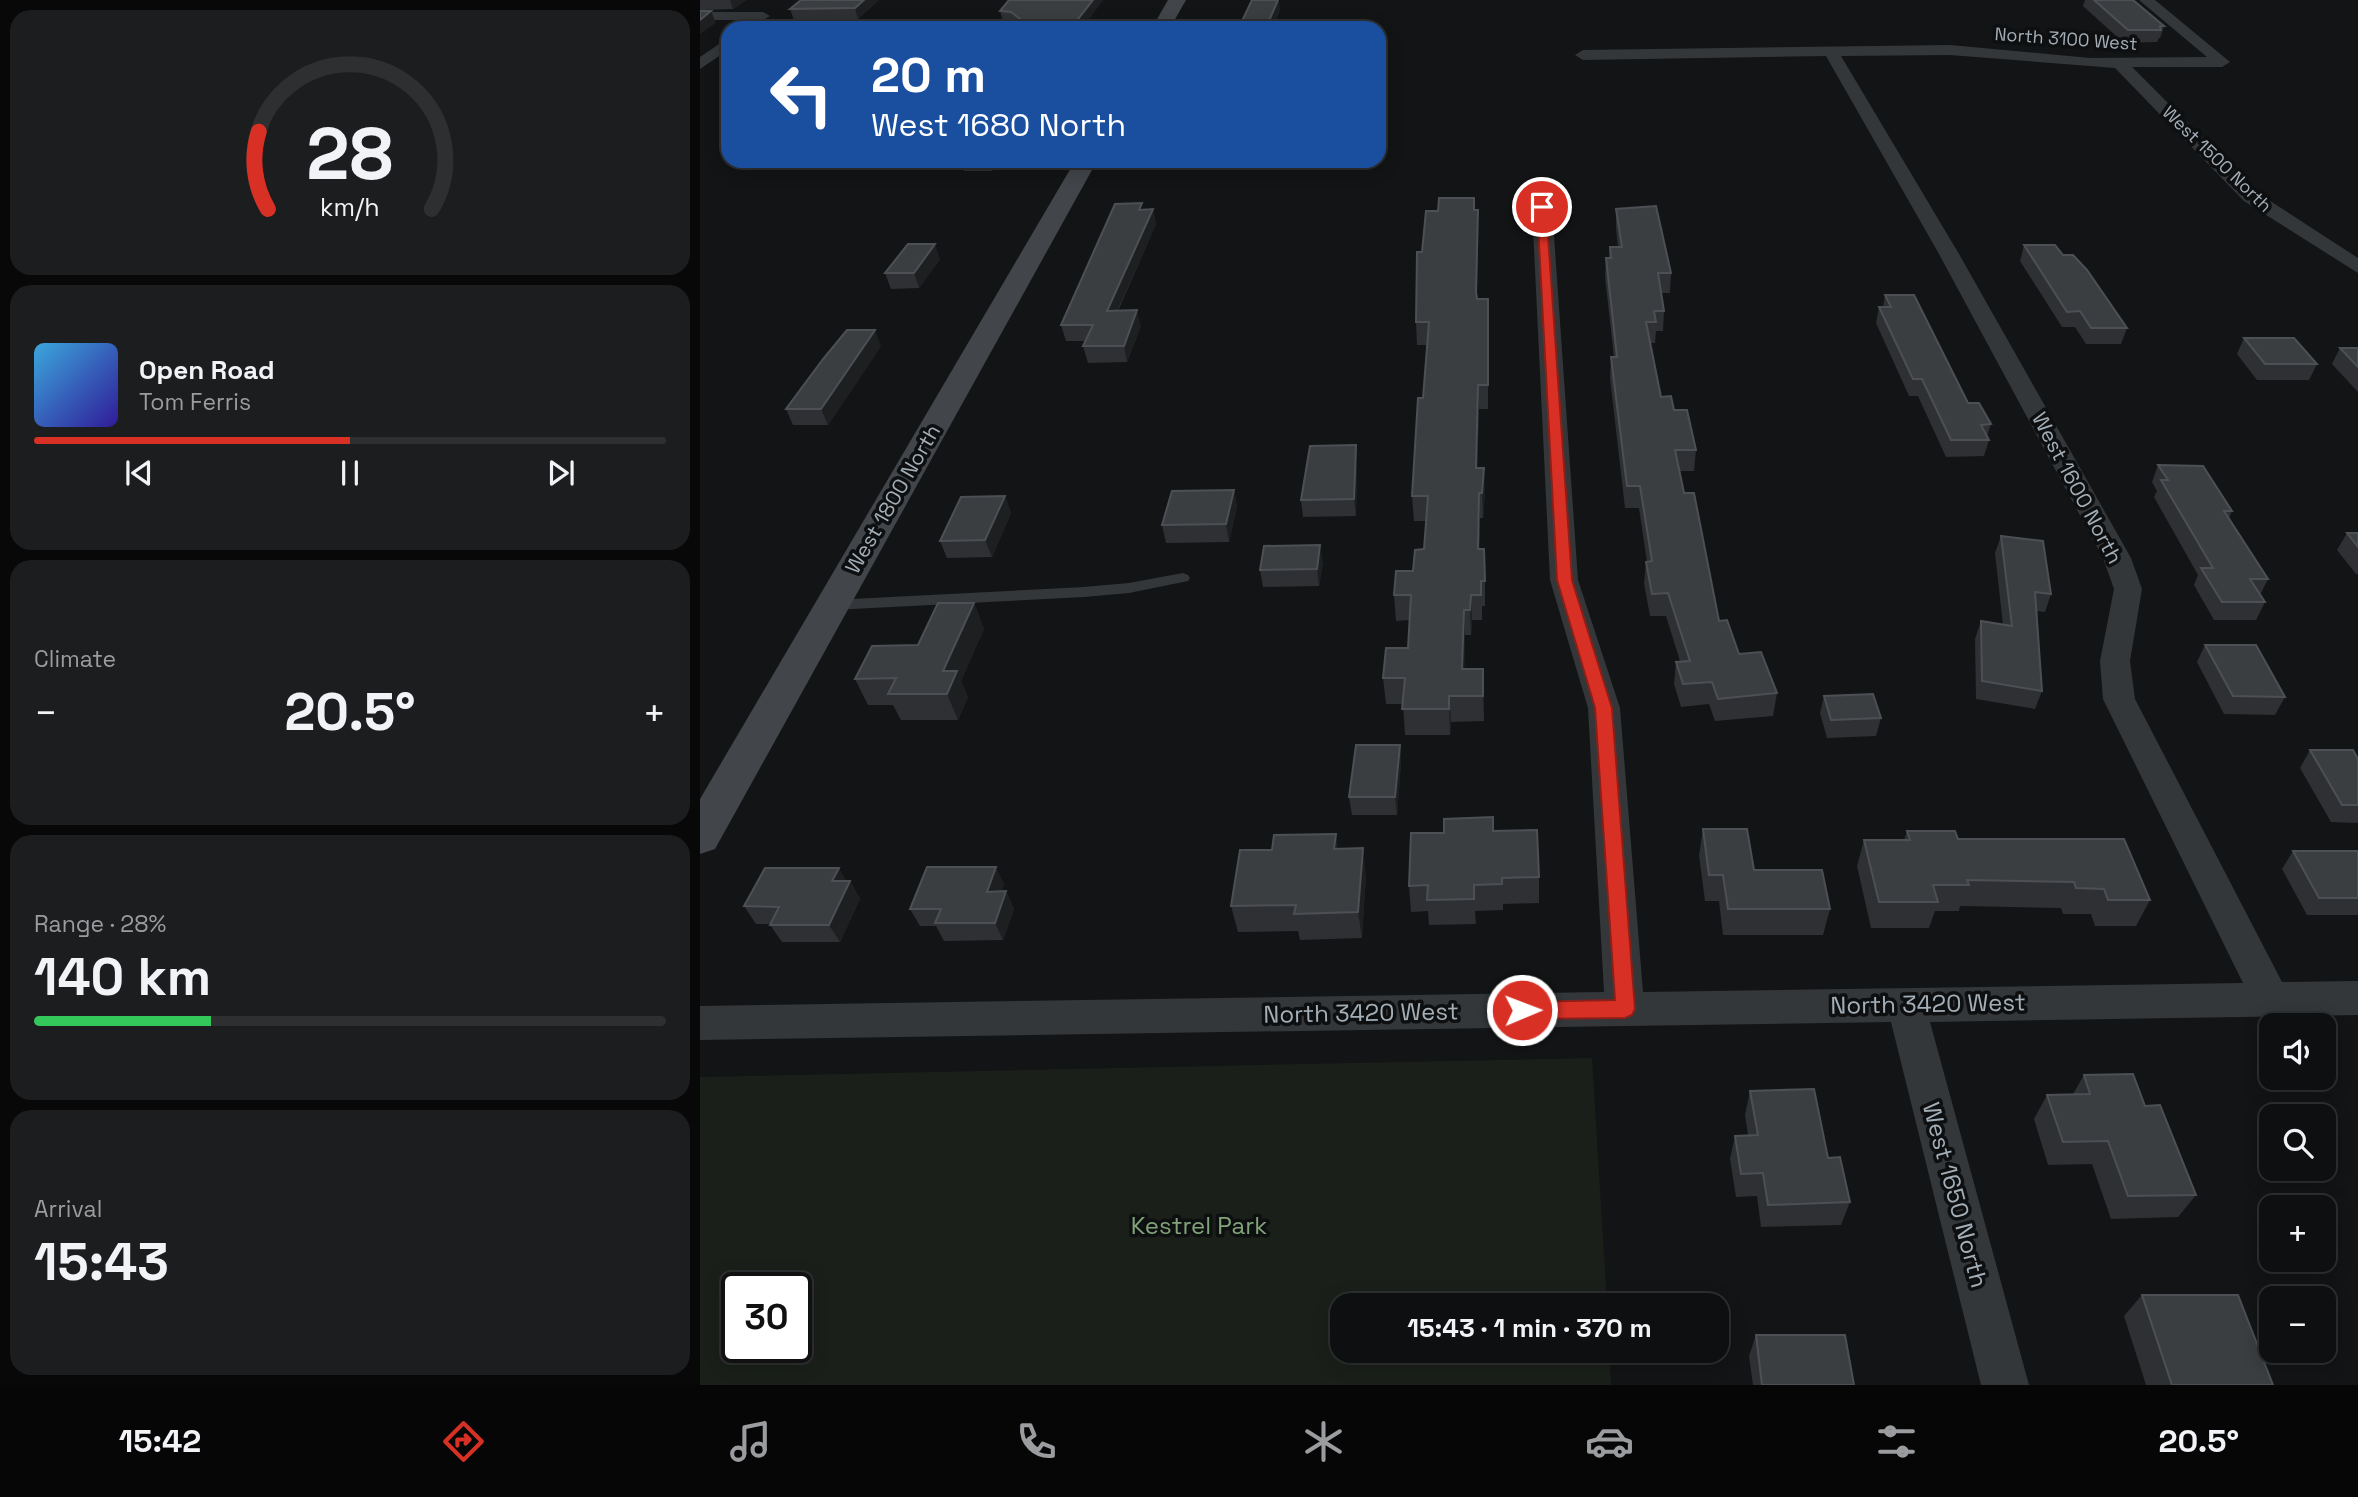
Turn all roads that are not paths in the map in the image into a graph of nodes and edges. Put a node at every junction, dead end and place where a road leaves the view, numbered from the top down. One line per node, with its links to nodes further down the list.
1 (1177, 0): 5 (main road)
2 (2146, 0): 10 (street, North 3100 West)
3 (700, 16): 4 (street)
4 (756, 21)
5 (1165, 21)
6 (721, 48): 9 (street)
7 (1831, 51): 8 (street, North 3100 West); 10 (street, North 3100 West); 18 (street, West 1600 North)
8 (1583, 55)
9 (700, 64)
10 (2120, 64): 13 (street, West 1500 North)
11 (1082, 168): 15 (main road, West 1800 North)
12 (1542, 207): 20 (street)
13 (2358, 267)
14 (1183, 578): 15 (lane)
15 (833, 605): 16 (main road, West 1800 North)
16 (700, 837)
17 (2358, 998): 18 (street, North 3420 West)
18 (2271, 999): 19 (street, North 3420 West)
19 (1906, 1005): 20 (street, North 3420 West); 22 (street, West 1650 North)
20 (1625, 1009): 21 (street, North 3420 West)
21 (700, 1023)
22 (2005, 1385)

